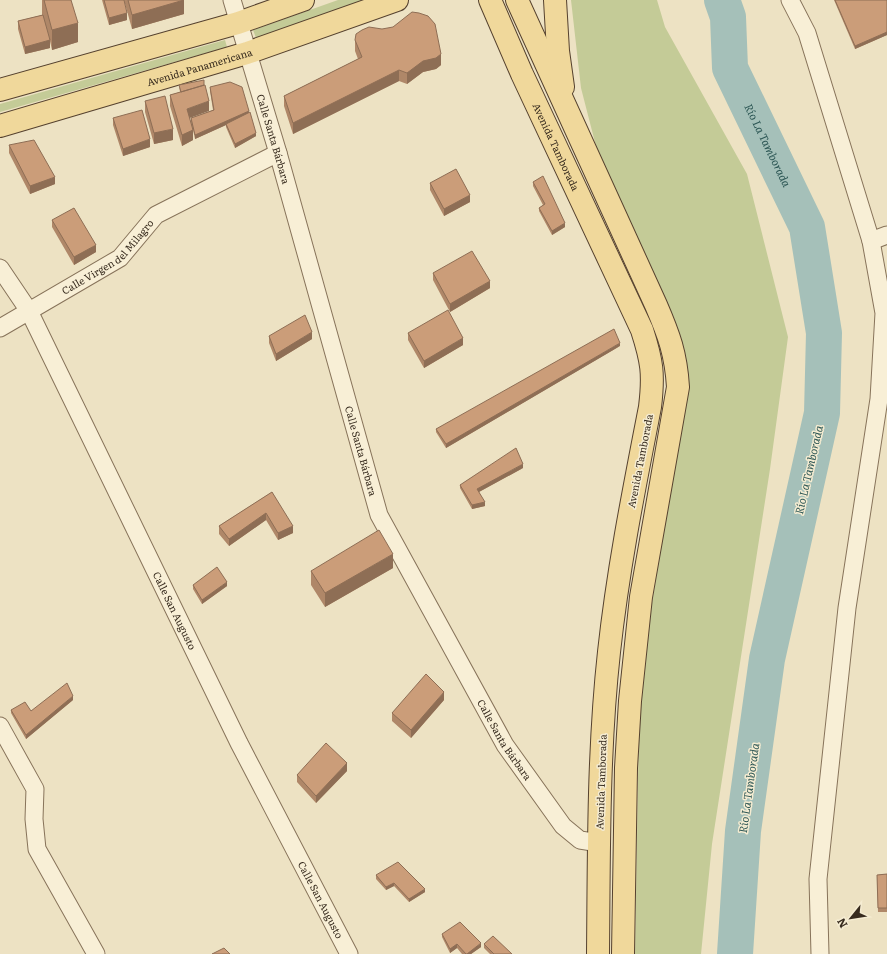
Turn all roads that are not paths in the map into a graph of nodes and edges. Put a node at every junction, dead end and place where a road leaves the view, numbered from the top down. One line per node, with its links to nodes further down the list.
1 (232, 0): 8 (street, Calle Santa Bárbara)
2 (304, 0): 8 (main road)
3 (397, 0): 9 (main road, Avenida Panamericana)
4 (490, 0): 20 (main road, Avenida Tamborada)
5 (517, 0): 11 (main road)
6 (555, 0): 11 (main road)
7 (790, 0): 15 (street)
8 (238, 23): 9 (street, Calle Santa Bárbara); 10 (main road)
9 (247, 53): 12 (main road, Avenida Panamericana); 13 (street, Calle Santa Bárbara)
10 (0, 90)
11 (567, 112): 24 (main road)
12 (0, 126)
13 (278, 153): 17 (street, Calle Virgen del Milagro); 20 (street, Calle Santa Bárbara)
14 (887, 234): 15 (street)
15 (871, 241): 25 (street)
16 (0, 268): 17 (street, Calle San Augusto)
17 (29, 311): 18 (street, Calle Virgen del Milagro); 22 (street, Calle San Augusto)
18 (0, 328)
19 (0, 726): 21 (street)
20 (599, 843): 23 (main road, Avenida Tamborada)
21 (96, 954)
22 (349, 954)
23 (598, 954)
24 (623, 954)
25 (820, 954)

